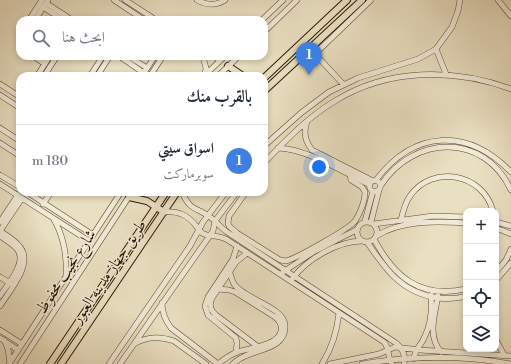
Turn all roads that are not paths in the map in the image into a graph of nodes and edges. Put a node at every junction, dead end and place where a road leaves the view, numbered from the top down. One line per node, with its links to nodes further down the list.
1 (114, 0): 17 (street)
2 (125, 0): 18 (street)
3 (197, 0): 4 (street)
4 (225, 0)
5 (283, 0): 19 (street)
6 (297, 0): 21 (street)
7 (347, 0): 47 (main road)
8 (362, 0): 50 (main road)
9 (371, 0): 52 (street)
10 (460, 0): 22 (street)
11 (500, 0): 20 (street)
12 (45, 3): 13 (street); 14 (street); 15 (street); 16 (street)
13 (34, 16)
14 (37, 16)
15 (59, 16)
16 (66, 16)
17 (142, 16)
18 (144, 16)
19 (266, 16)
20 (511, 16)
21 (268, 28)
22 (436, 49): 48 (street); 52 (street)
23 (48, 60): 37 (street)
24 (54, 60): 38 (street)
25 (100, 60): 39 (street)
26 (107, 60): 40 (street)
27 (126, 60): 41 (street)
28 (132, 60): 41 (street)
29 (152, 60): 41 (street)
30 (160, 60): 42 (street)
31 (203, 60): 43 (street)
32 (206, 60): 35 (street)
33 (220, 60): 35 (street)
34 (235, 60): 36 (street)
35 (215, 66): 44 (street)
36 (228, 66): 45 (street); 46 (main road)
37 (40, 72)
38 (47, 72)
39 (93, 72)
40 (100, 72)
41 (145, 72)
42 (153, 72)
43 (205, 72)
44 (208, 72)
45 (222, 72)
46 (237, 72)
47 (268, 74)
48 (446, 74): 54 (street); 59 (street)
49 (268, 79): 50 (main road)
50 (273, 83): 53 (main road)
51 (0, 84): 56 (street)
52 (343, 84): 55 (street)
53 (268, 87)
54 (511, 89)
55 (329, 92): 58 (street); 59 (street)
56 (16, 94)
57 (0, 95): 60 (street)
58 (320, 98): 61 (street); 65 (street)
59 (336, 100): 61 (street)
60 (16, 105)
61 (326, 106): 62 (street)
62 (307, 121): 67 (street); 75 (street)
63 (0, 128): 64 (street)
64 (16, 138)
65 (268, 142)
66 (0, 143): 68 (street)
67 (278, 148): 69 (street); 73 (street)
68 (16, 153)
69 (268, 159)
70 (511, 171): 72 (street); 75 (street)
71 (0, 174): 74 (street)
72 (503, 174): 76 (street); 79 (street)
73 (350, 175): 75 (street); 93 (street)
74 (8, 180): 77 (street); 78 (street)
75 (373, 182): 79 (street); 79 (street)
76 (509, 182): 80 (street)
77 (2, 185): 81 (street)
78 (16, 185)
79 (378, 189): 109 (street)
80 (511, 190)
81 (16, 194)
82 (20, 196): 99 (street); 107 (street); 116 (street)
83 (33, 196): 95 (street)
84 (48, 196): 95 (street)
85 (118, 196): 118 (street, شارع نجيب محفوظ)
86 (130, 196): 142 (street, شارع نجيب محفوظ)
87 (135, 196): 96 (main road)
88 (163, 196): 96 (main road, طريق جهاز مدينه العبور)
89 (174, 196): 100 (main road, طريق جهاز مدينه العبور)
90 (184, 196): 102 (street)
91 (223, 196): 94 (street)
92 (234, 196): 97 (street)
93 (243, 196)
94 (220, 200): 97 (street); 102 (street)
95 (44, 203): 99 (street); 118 (street)
96 (157, 206): 100 (main road); 155 (main road, طريق جهاز مدينه العبور)
97 (226, 206): 106 (street)
98 (492, 208): 105 (street)
99 (40, 209): 104 (street)
100 (164, 212): 114 (street); 157 (main road, طريق جهاز مدينه العبور)
101 (446, 215): 103 (street); 105 (street); 108 (street)
102 (208, 216): 106 (street); 114 (street)
103 (463, 217)
104 (53, 218): 122 (street); 135 (street)
105 (401, 220): 109 (street)
106 (215, 221): 119 (street); 132 (street)
107 (0, 222)
108 (446, 222): 110 (street); 121 (street)
109 (370, 223): 115 (street); 121 (street)
110 (463, 223)
111 (499, 224): 113 (street)
112 (499, 225): 117 (street)
113 (511, 226)
114 (199, 230): 119 (street); 126 (street)
115 (356, 230): 123 (street); 132 (street)
116 (0, 231): 129 (street)
117 (511, 234)
118 (93, 235): 122 (street, شارع نجيب محفوظ)
119 (209, 235): 124 (street); 128 (street)
120 (0, 236): 129 (street)
121 (375, 237): 123 (street); 145 (street)
122 (89, 241): 135 (street, شارع نجيب محفوظ)
123 (365, 242): 138 (street); 148 (street)
124 (237, 246): 127 (street); 169 (street)
125 (511, 249): 131 (street)
126 (186, 253): 128 (street); 180 (street)
127 (247, 253): 133 (street); 134 (street)
128 (193, 258): 151 (street)
129 (23, 260): 141 (street)
130 (511, 263): 137 (street)
131 (499, 268)
132 (285, 270): 134 (street); 138 (street)
133 (230, 272): 143 (street); 188 (street)
134 (280, 274): 138 (street)
135 (66, 276): 140 (street, شارع نجيب محفوظ)
136 (0, 277): 141 (street)
137 (499, 277)
138 (292, 278): 153 (street); 164 (street)
139 (0, 282): 141 (street)
140 (61, 283): 142 (street); 160 (street, شارع نجيب محفوظ)
141 (10, 286): 147 (street); 152 (street)
142 (69, 289): 181 (street, شارع نجيب محفوظ)
143 (218, 289): 162 (street); 162 (street)
144 (463, 289): 146 (street)
145 (431, 290): 146 (street); 148 (street)
146 (439, 291): 150 (street)
147 (0, 296)
148 (432, 296): 150 (street); 167 (street)
149 (463, 297): 150 (street)
150 (438, 298): 168 (street)
151 (162, 303): 156 (street); 161 (street)
152 (0, 306)
153 (339, 313): 166 (street); 189 (street)
154 (0, 330): 160 (street)
155 (70, 333): 157 (main road); 182 (main road, طريق جهاز مدينه العبور)
156 (178, 334): 159 (street); 187 (street)
157 (78, 338): 183 (main road, طريق جهاز مدينه العبور)
158 (2, 339): 165 (street); 179 (street)
159 (174, 340): 161 (street); 174 (street)
160 (22, 344): 165 (street, شارع نجيب محفوظ)
161 (132, 346): 184 (street)
162 (257, 346): 169 (street)
163 (499, 346): 172 (street)
164 (401, 348): 166 (street); 167 (street); 178 (street)
165 (18, 350): 179 (street, شارع نجيب محفوظ)
166 (389, 350): 170 (street); 177 (street)
167 (415, 350): 168 (street); 175 (street)
168 (441, 352): 171 (street)
169 (236, 353): 187 (street)
170 (379, 354): 176 (street); 190 (street)
171 (476, 354): 172 (street)
172 (504, 356): 173 (street)
173 (511, 356)
174 (198, 358): 185 (street); 186 (street)
175 (414, 359): 178 (street); 192 (street)
176 (381, 361): 177 (street); 191 (street)
177 (391, 362): 178 (street)
178 (404, 362)
179 (9, 363)
180 (111, 363)
181 (20, 364)
182 (50, 364)
183 (60, 364)
184 (120, 364)
185 (198, 364)
186 (206, 364)
187 (218, 364)
188 (233, 364)
189 (322, 364)
190 (330, 364)
191 (362, 364)
192 (511, 364)

